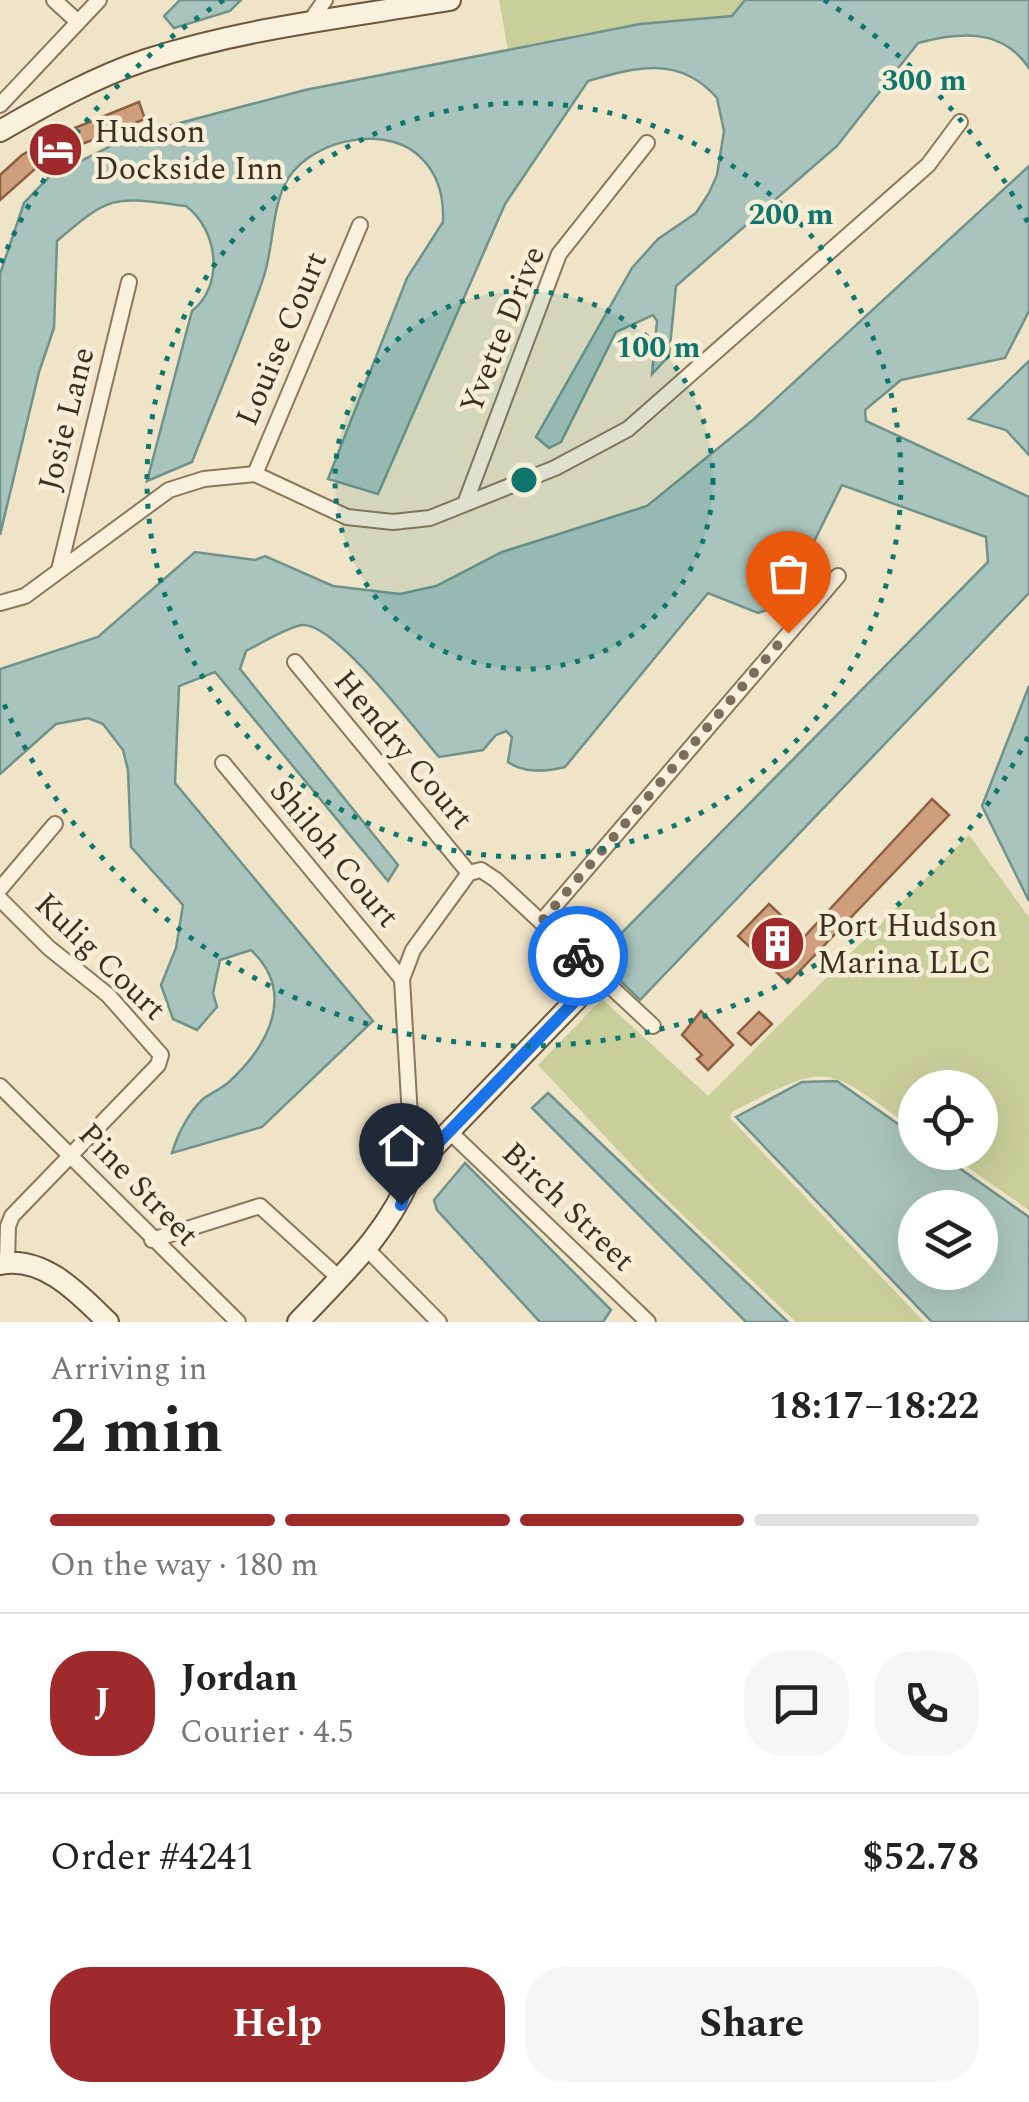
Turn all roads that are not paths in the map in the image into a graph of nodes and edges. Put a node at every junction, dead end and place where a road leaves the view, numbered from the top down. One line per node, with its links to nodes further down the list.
1 (54, 0): 5 (street)
2 (99, 0): 5 (street)
3 (325, 0): 6 (street)
4 (450, 0): 6 (street)
5 (78, 22): 7 (street)
6 (308, 23): 9 (street)
7 (0, 105)
8 (960, 122): 14 (street)
9 (0, 131)
10 (646, 143): 14 (street, Yvette Drive)
11 (360, 225): 13 (street, Louise Court)
12 (129, 282): 15 (street, Josie Lane)
13 (255, 474): 14 (street); 15 (street)
14 (466, 502)
15 (58, 570): 17 (street)
16 (838, 576): 24 (street)
17 (0, 603)
18 (295, 662): 21 (street, Hendry Court)
19 (224, 763): 26 (street, Shiloh Court)
20 (55, 824): 22 (street, Kulig Court)
21 (469, 873): 24 (street); 26 (street)
22 (0, 889)
23 (0, 899): 30 (street, Kulig Court)
24 (541, 922): 25 (street)
25 (599, 976): 27 (street); 29 (street)
26 (402, 979): 31 (street)
27 (653, 1026)
28 (0, 1086): 30 (street, Pine Street)
29 (450, 1132): 31 (street); 40 (street, Birch Street)
30 (70, 1154): 32 (street, Pine Street); 34 (street)
31 (413, 1169): 33 (street)
32 (152, 1240): 35 (street); 37 (street, Pine Street)
33 (367, 1249): 35 (street); 39 (street)
34 (4, 1263): 36 (street)
35 (339, 1278): 38 (street)
36 (108, 1322)
37 (238, 1322)
38 (298, 1322)
39 (439, 1322)
40 (648, 1322)

